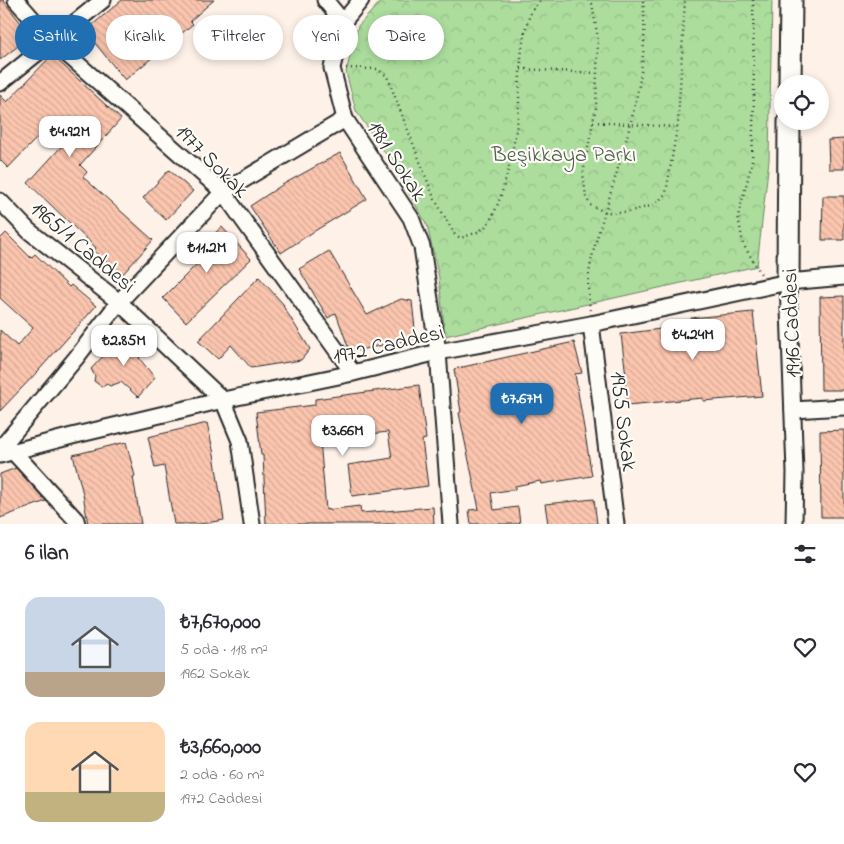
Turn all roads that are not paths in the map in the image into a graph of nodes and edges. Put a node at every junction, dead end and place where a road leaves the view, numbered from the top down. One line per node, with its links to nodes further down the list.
1 (16, 0): 6 (street, 1977 Sokak)
2 (103, 0): 7 (street)
3 (325, 0): 8 (street)
4 (361, 0): 9 (street, 1981 Sokak)
5 (792, 0): 13 (street)
6 (29, 15)
7 (85, 15)
8 (337, 15)
9 (349, 15)
10 (28, 60): 14 (street)
11 (74, 60): 17 (street, 1977 Sokak)
12 (334, 60): 15 (street, 1981 Sokak)
13 (790, 75)
14 (0, 83)
15 (345, 119): 17 (street); 23 (street, 1981 Sokak)
16 (789, 130): 20 (street, 1916 Caddesi)
17 (223, 192): 21 (street); 24 (street, 1977 Sokak)
18 (0, 201): 21 (street, 1965/1 Caddesi)
19 (844, 277): 20 (street, 1972 Caddesi)
20 (779, 284): 22 (street, 1972 Caddesi); 27 (street, 1916 Caddesi)
21 (119, 302): 25 (street, 1965/1 Caddesi); 28 (street)
22 (591, 324): 23 (street, 1972 Caddesi); 32 (street, 1955 Sokak)
23 (438, 352): 24 (street, 1972 Caddesi); 31 (street, 1981 Sokak)
24 (353, 374): 25 (street, 1972 Caddesi)
25 (223, 400): 28 (street, 1972 Caddesi); 30 (street, 1965/1 Caddesi)
26 (844, 408): 27 (street)
27 (793, 410): 33 (street, 1916 Caddesi)
28 (4, 447): 29 (street)
29 (76, 524)
30 (252, 524)
31 (451, 524)
32 (616, 524)
33 (794, 524)

